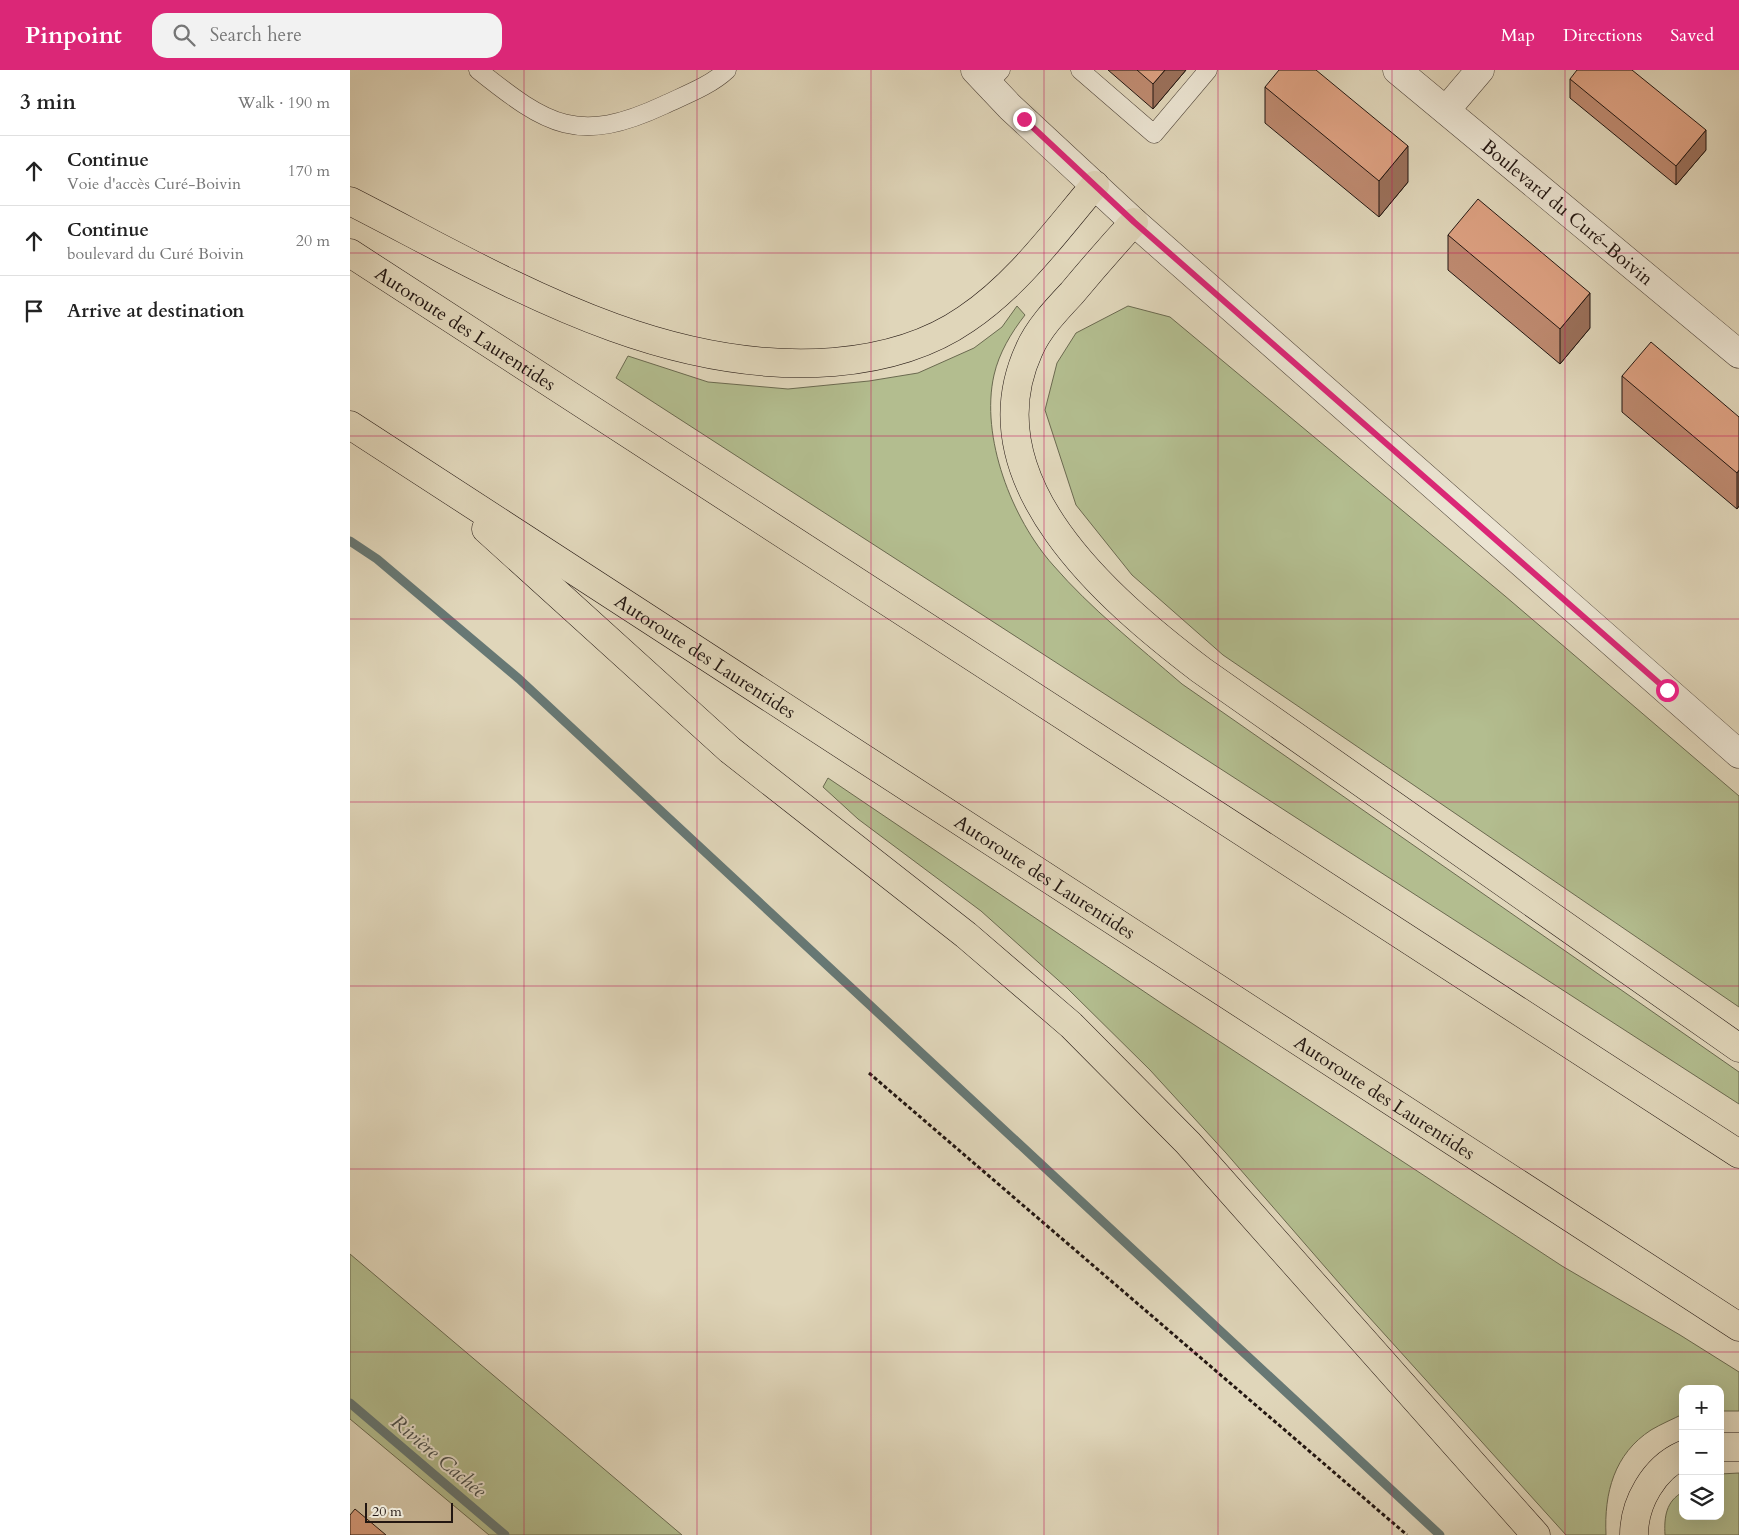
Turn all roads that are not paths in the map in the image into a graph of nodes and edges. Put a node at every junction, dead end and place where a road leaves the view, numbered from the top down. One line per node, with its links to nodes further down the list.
1 (478, 70): 2 (lane)
2 (727, 70)
3 (1080, 70): 4 (lane)
4 (1208, 70)
5 (1397, 70): 8 (street, Boulevard du Curé-Boivin)
6 (1480, 70): 8 (street)
7 (988, 75): 9 (street)
8 (1446, 110): 13 (street, Boulevard du Curé-Boivin)
9 (1095, 185): 10 (highway); 11 (street)
10 (350, 201)
11 (1134, 222): 16 (street); 17 (highway)
12 (350, 253): 18 (highway, Autoroute des Laurentides)
13 (1739, 354)
14 (350, 425): 15 (highway, Autoroute des Laurentides)
15 (425, 474): 19 (highway, Autoroute des Laurentides); 23 (highway)
16 (1739, 754)
17 (1739, 1048)
18 (1739, 1154)
19 (1739, 1327)
20 (1724, 1447): 21 (highway)
21 (1739, 1447)
22 (1679, 1459): 24 (highway)
23 (1536, 1535)
24 (1634, 1535)

